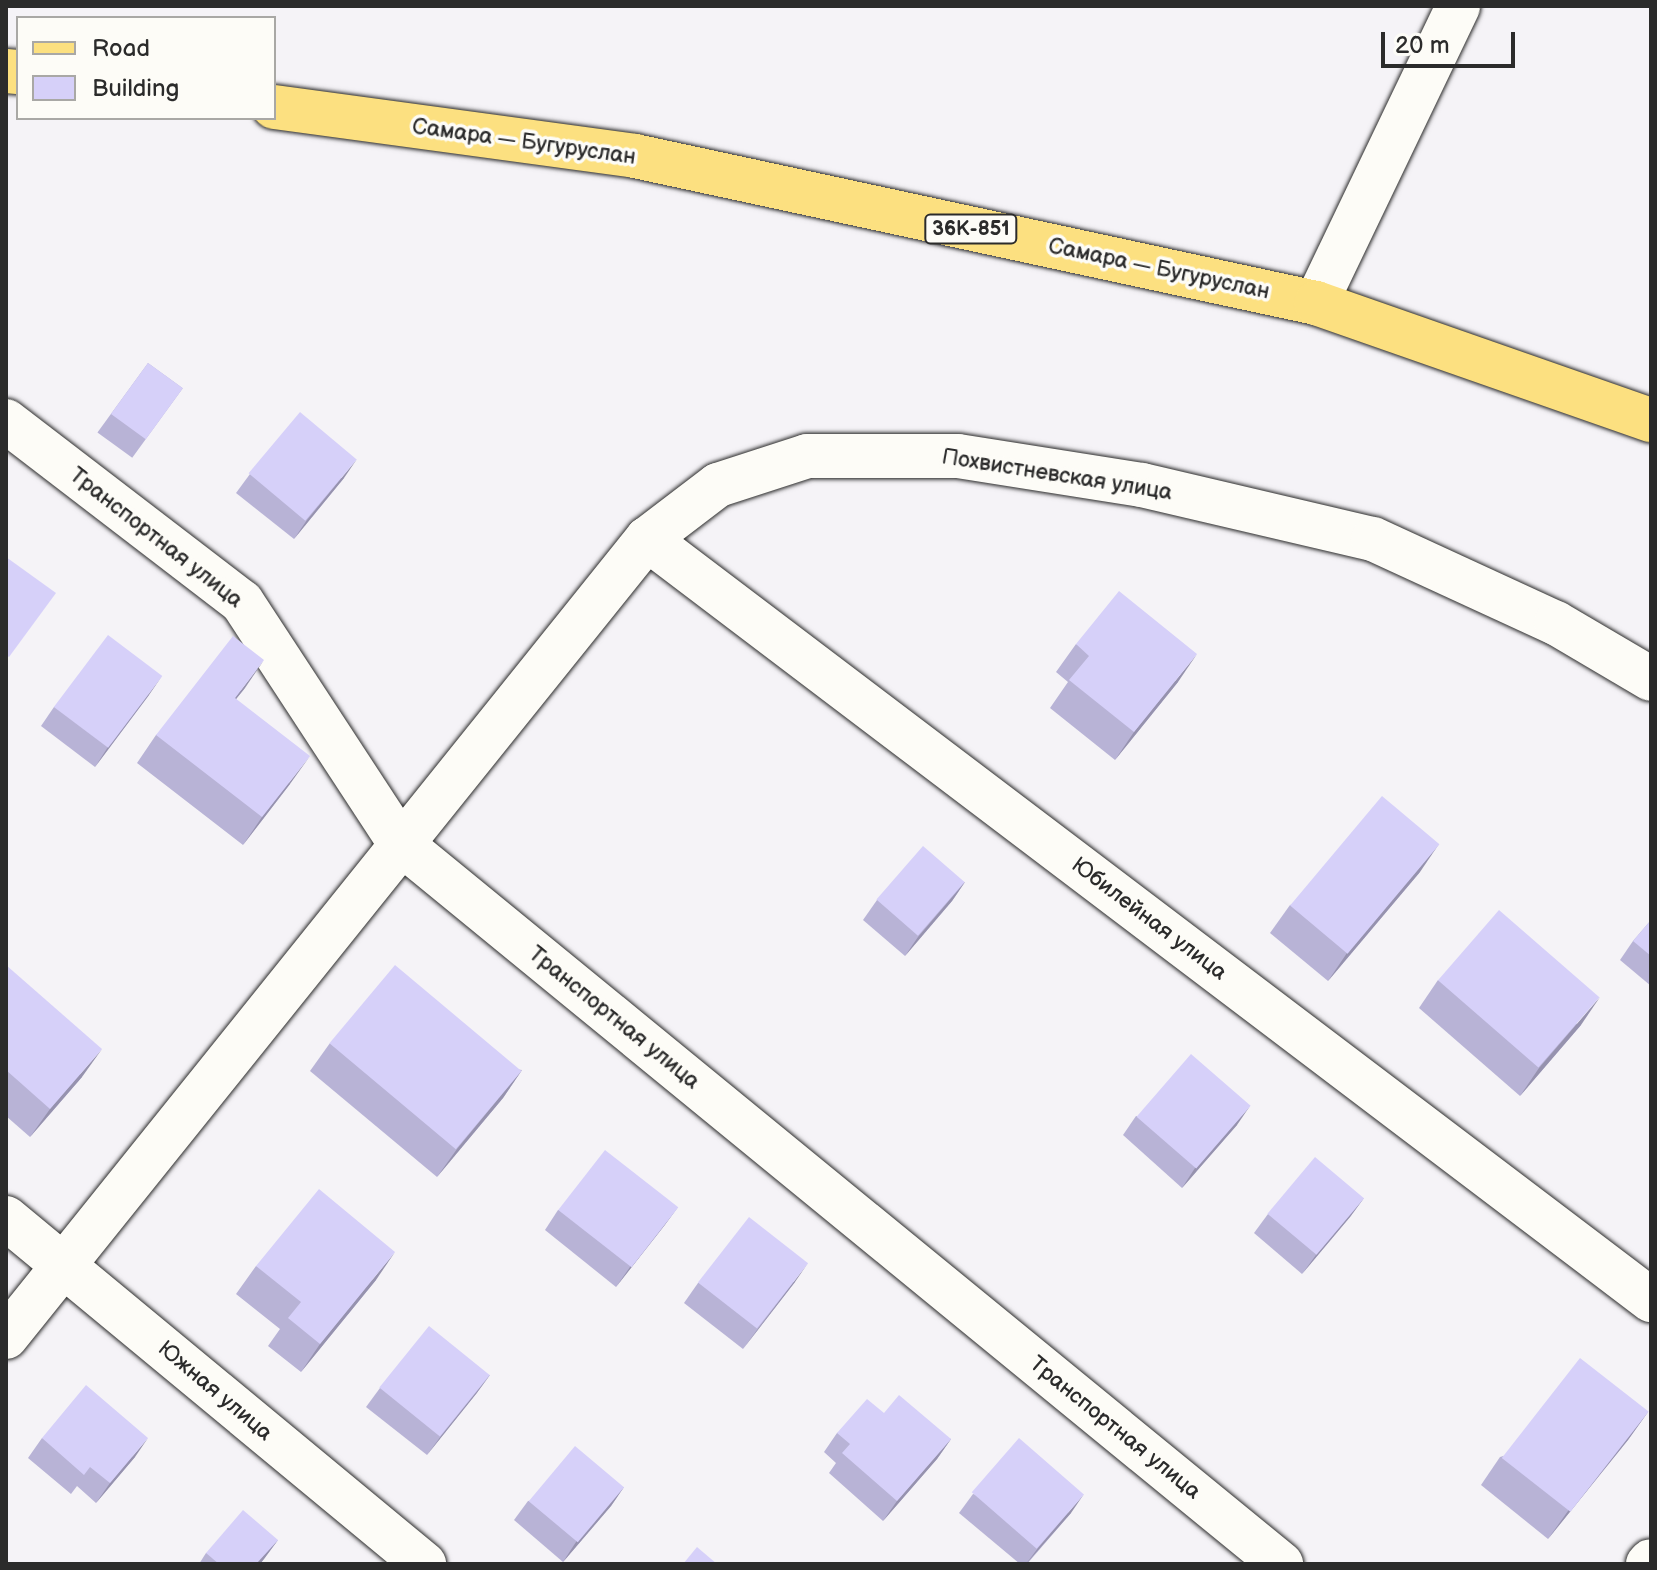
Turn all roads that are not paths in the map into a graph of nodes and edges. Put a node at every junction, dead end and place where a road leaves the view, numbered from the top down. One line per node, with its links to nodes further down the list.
1 (1458, 6): 3 (street)
2 (276, 107): 3 (main road, Самара — Бугуруслан / 36К-851)
3 (1316, 303): 4 (main road, Самара — Бугуруслан / 36К-851)
4 (1651, 420)
5 (6, 421): 8 (street, Транспортная улица)
6 (647, 539): 7 (street, Похвистневская улица); 8 (street, Похвистневская улица); 11 (street, Юбилейная улица)
7 (1651, 679)
8 (399, 842): 10 (street, Похвистневская улица); 14 (street, Транспортная улица)
9 (6, 1218): 10 (street, Южная улица)
10 (61, 1263): 12 (street, Похвистневская улица); 13 (street, Южная улица)
11 (1651, 1300)
12 (6, 1337)
13 (424, 1564)
14 (1281, 1564)

